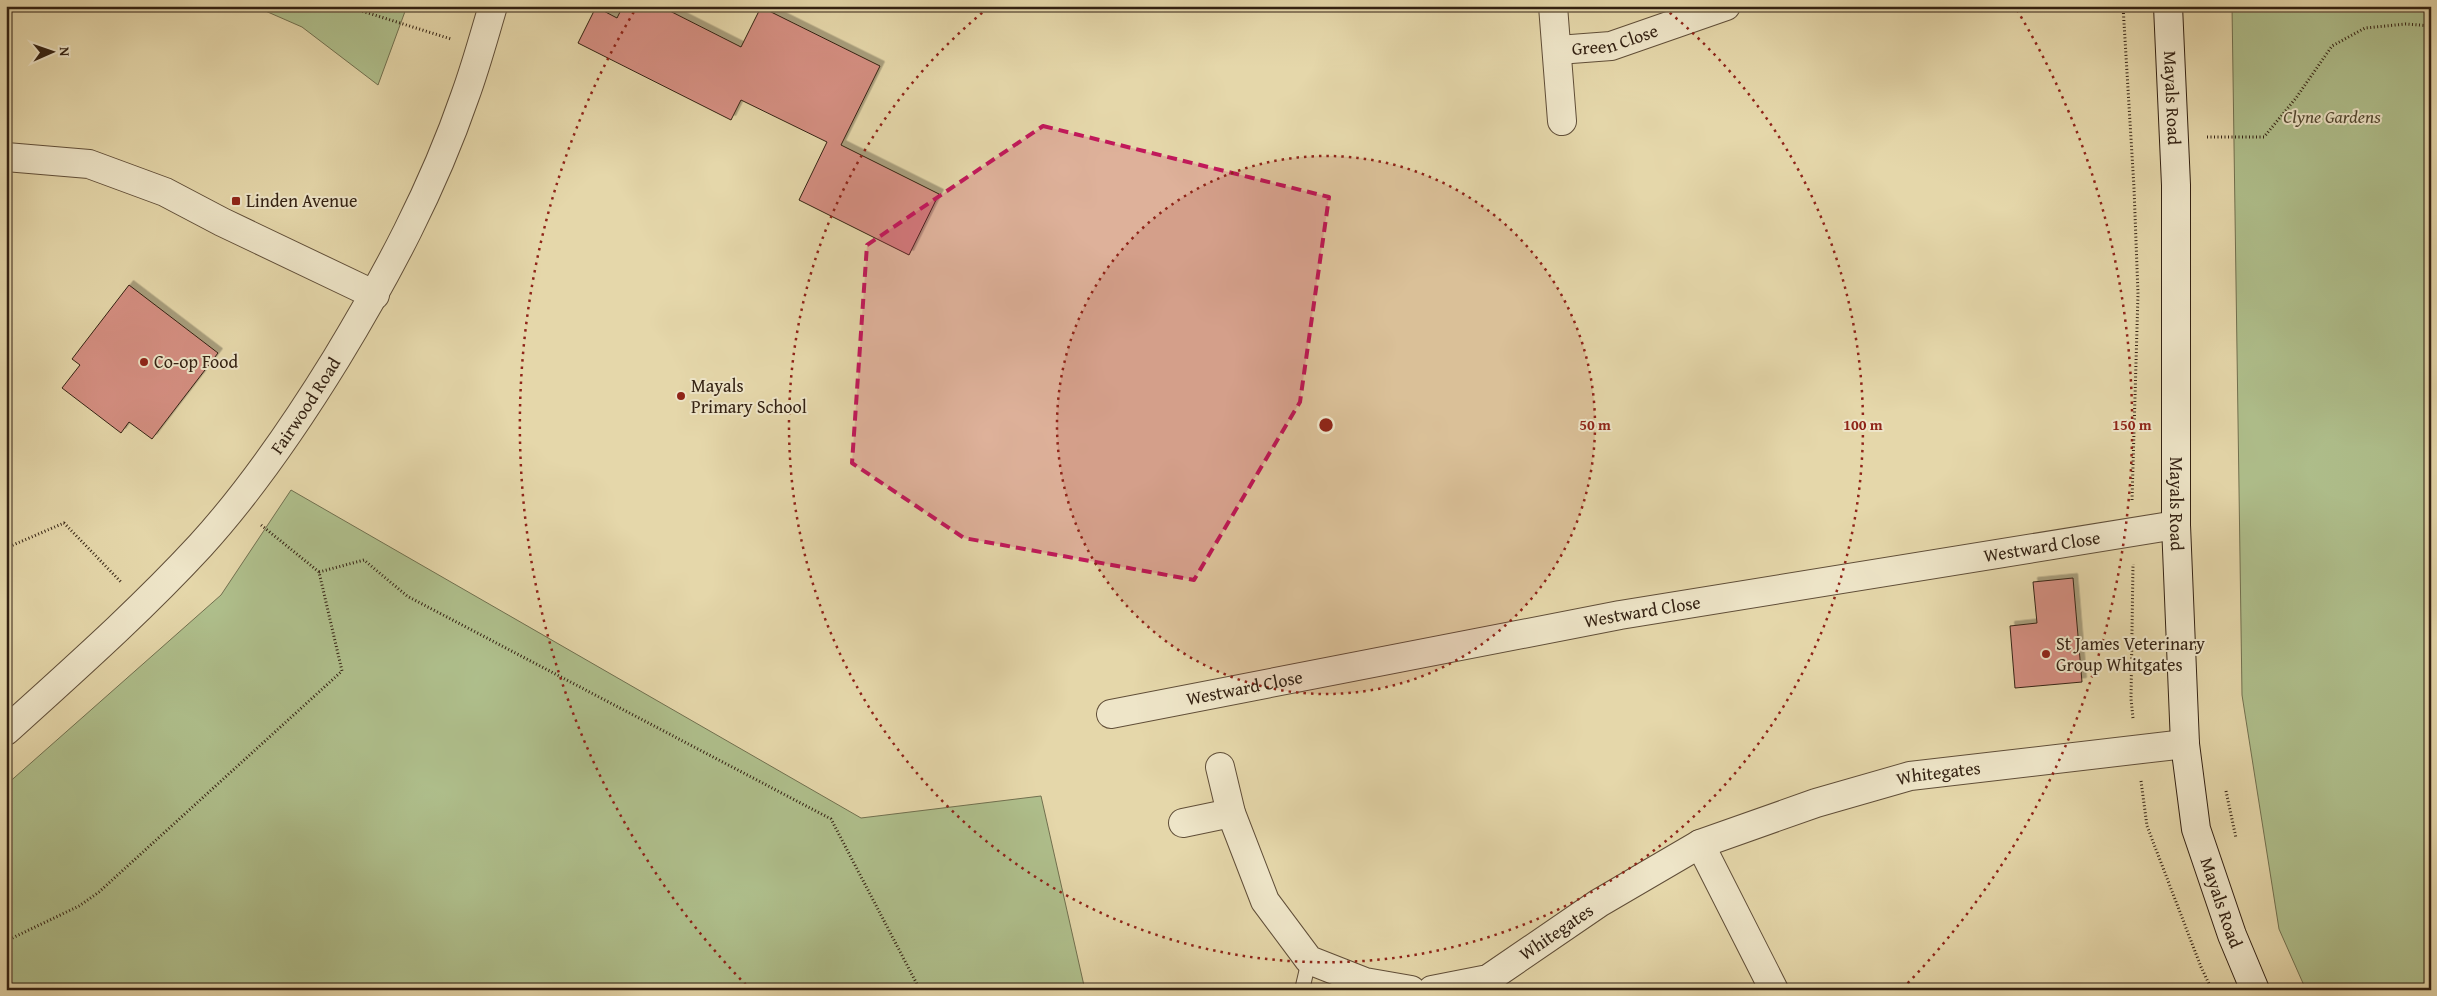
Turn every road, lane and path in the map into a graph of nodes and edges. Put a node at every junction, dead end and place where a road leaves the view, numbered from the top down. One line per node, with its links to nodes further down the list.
1 (493, 6): 7 (street, Fairwood Road)
2 (1554, 6): 8 (street, Green Close)
3 (1726, 6): 8 (street, Green Close)
4 (2168, 6): 14 (street, Mayals Road)
5 (349, 7): 7 (path)
6 (2431, 26): 10 (path)
7 (480, 48): 12 (street, Fairwood Road)
8 (1558, 50): 9 (street, Green Close)
9 (1562, 121)
10 (2202, 137)
11 (6, 157): 12 (street)
12 (375, 295): 13 (street, Fairwood Road)
13 (235, 504): 16 (path); 17 (street, Fairwood Road)
14 (2176, 525): 18 (street, Westward Close); 20 (street, Mayals Road)
15 (6, 548): 17 (path)
16 (319, 572): 27 (path); 29 (path)
17 (144, 606): 19 (street, Fairwood Road)
18 (1111, 714)
19 (6, 731)
20 (2185, 744): 25 (street, Whitegates); 34 (street, Mayals Road)
21 (1220, 767): 23 (street)
22 (2226, 788): 26 (path)
23 (1231, 813): 24 (street); 28 (street)
24 (1184, 823)
25 (1700, 844): 32 (street, Whitegates); 33 (street)
26 (2237, 846)
27 (6, 941)
28 (1309, 960): 30 (lane); 31 (street)
29 (920, 990)
30 (1302, 990)
31 (1411, 990)
32 (1432, 990)
33 (1774, 990)
34 (2255, 990)

